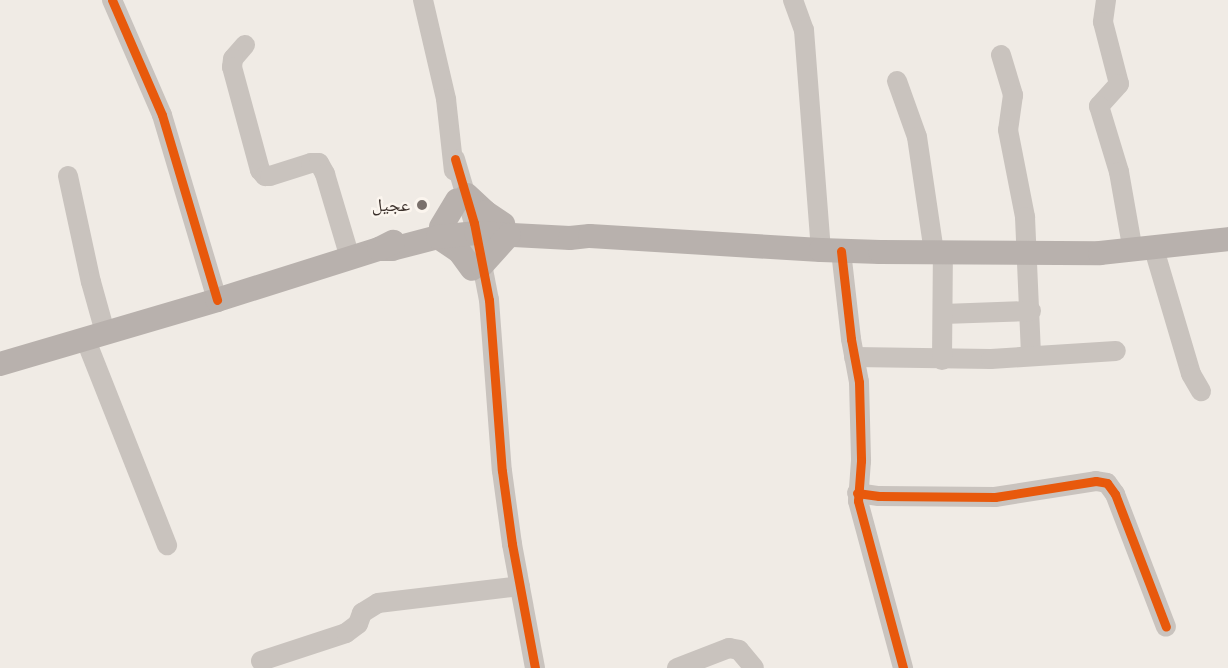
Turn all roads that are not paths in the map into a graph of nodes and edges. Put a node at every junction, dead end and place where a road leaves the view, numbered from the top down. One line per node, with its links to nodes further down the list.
1 (112, 0): 18 (street)
2 (423, 0): 9 (street)
3 (793, 0): 13 (street)
4 (1106, 0): 12 (street)
5 (245, 45): 16 (street)
6 (1001, 55): 15 (street)
7 (897, 81): 14 (street)
8 (69, 177): 21 (street)
9 (460, 222): 10 (main road); 10 (main road); 16 (main road); 17 (street); 17 (main road)
10 (506, 229): 13 (main road); 17 (main road)
11 (1228, 239): 12 (main road)
12 (1143, 250): 15 (main road); 27 (street)
13 (831, 251): 14 (main road); 24 (street)
14 (939, 252): 15 (main road); 20 (street)
15 (1027, 252): 19 (street)
16 (350, 258): 18 (main road)
17 (477, 267): 30 (street)
18 (217, 300): 21 (main road)
19 (1030, 311): 20 (street); 23 (street)
20 (943, 314): 25 (street)
21 (95, 335): 26 (main road); 29 (street)
22 (1116, 351): 23 (street)
23 (1031, 356): 25 (street)
24 (854, 357): 25 (street); 28 (street)
25 (942, 360)
26 (0, 364)
27 (1201, 391)
28 (857, 493): 31 (street); 36 (street)
29 (167, 545)
30 (520, 586): 32 (street); 33 (street)
31 (1166, 627)
32 (261, 661)
33 (535, 668)
34 (677, 668): 35 (street)
35 (754, 668)
36 (903, 668)

